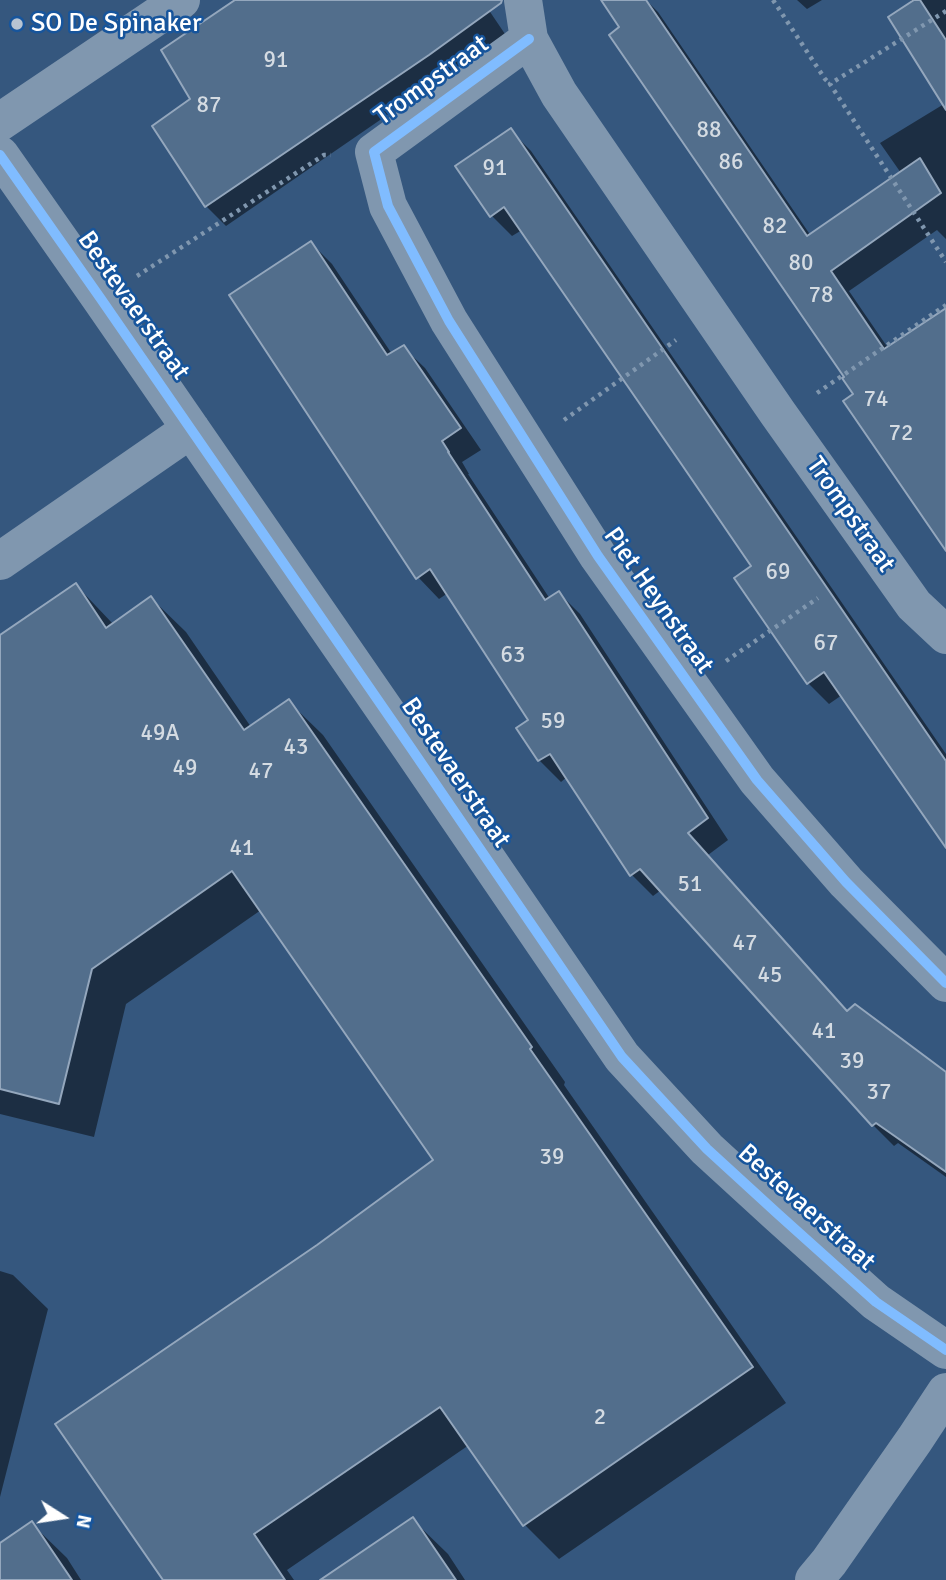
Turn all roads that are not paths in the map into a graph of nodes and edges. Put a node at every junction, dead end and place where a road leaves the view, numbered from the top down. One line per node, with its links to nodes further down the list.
1 (181, 0): 4 (street)
2 (523, 0): 3 (street, Trompstraat)
3 (529, 39): 6 (street, Trompstraat); 9 (street, Trompstraat)
4 (0, 122)
5 (0, 155): 7 (street, Bestevaerstraat)
6 (388, 206): 10 (street, Piet Heynstraat)
7 (191, 429): 8 (street); 11 (street, Bestevaerstraat)
8 (0, 561)
9 (946, 635)
10 (946, 983)
11 (946, 1350)
12 (946, 1392): 13 (street)
13 (831, 1574)

